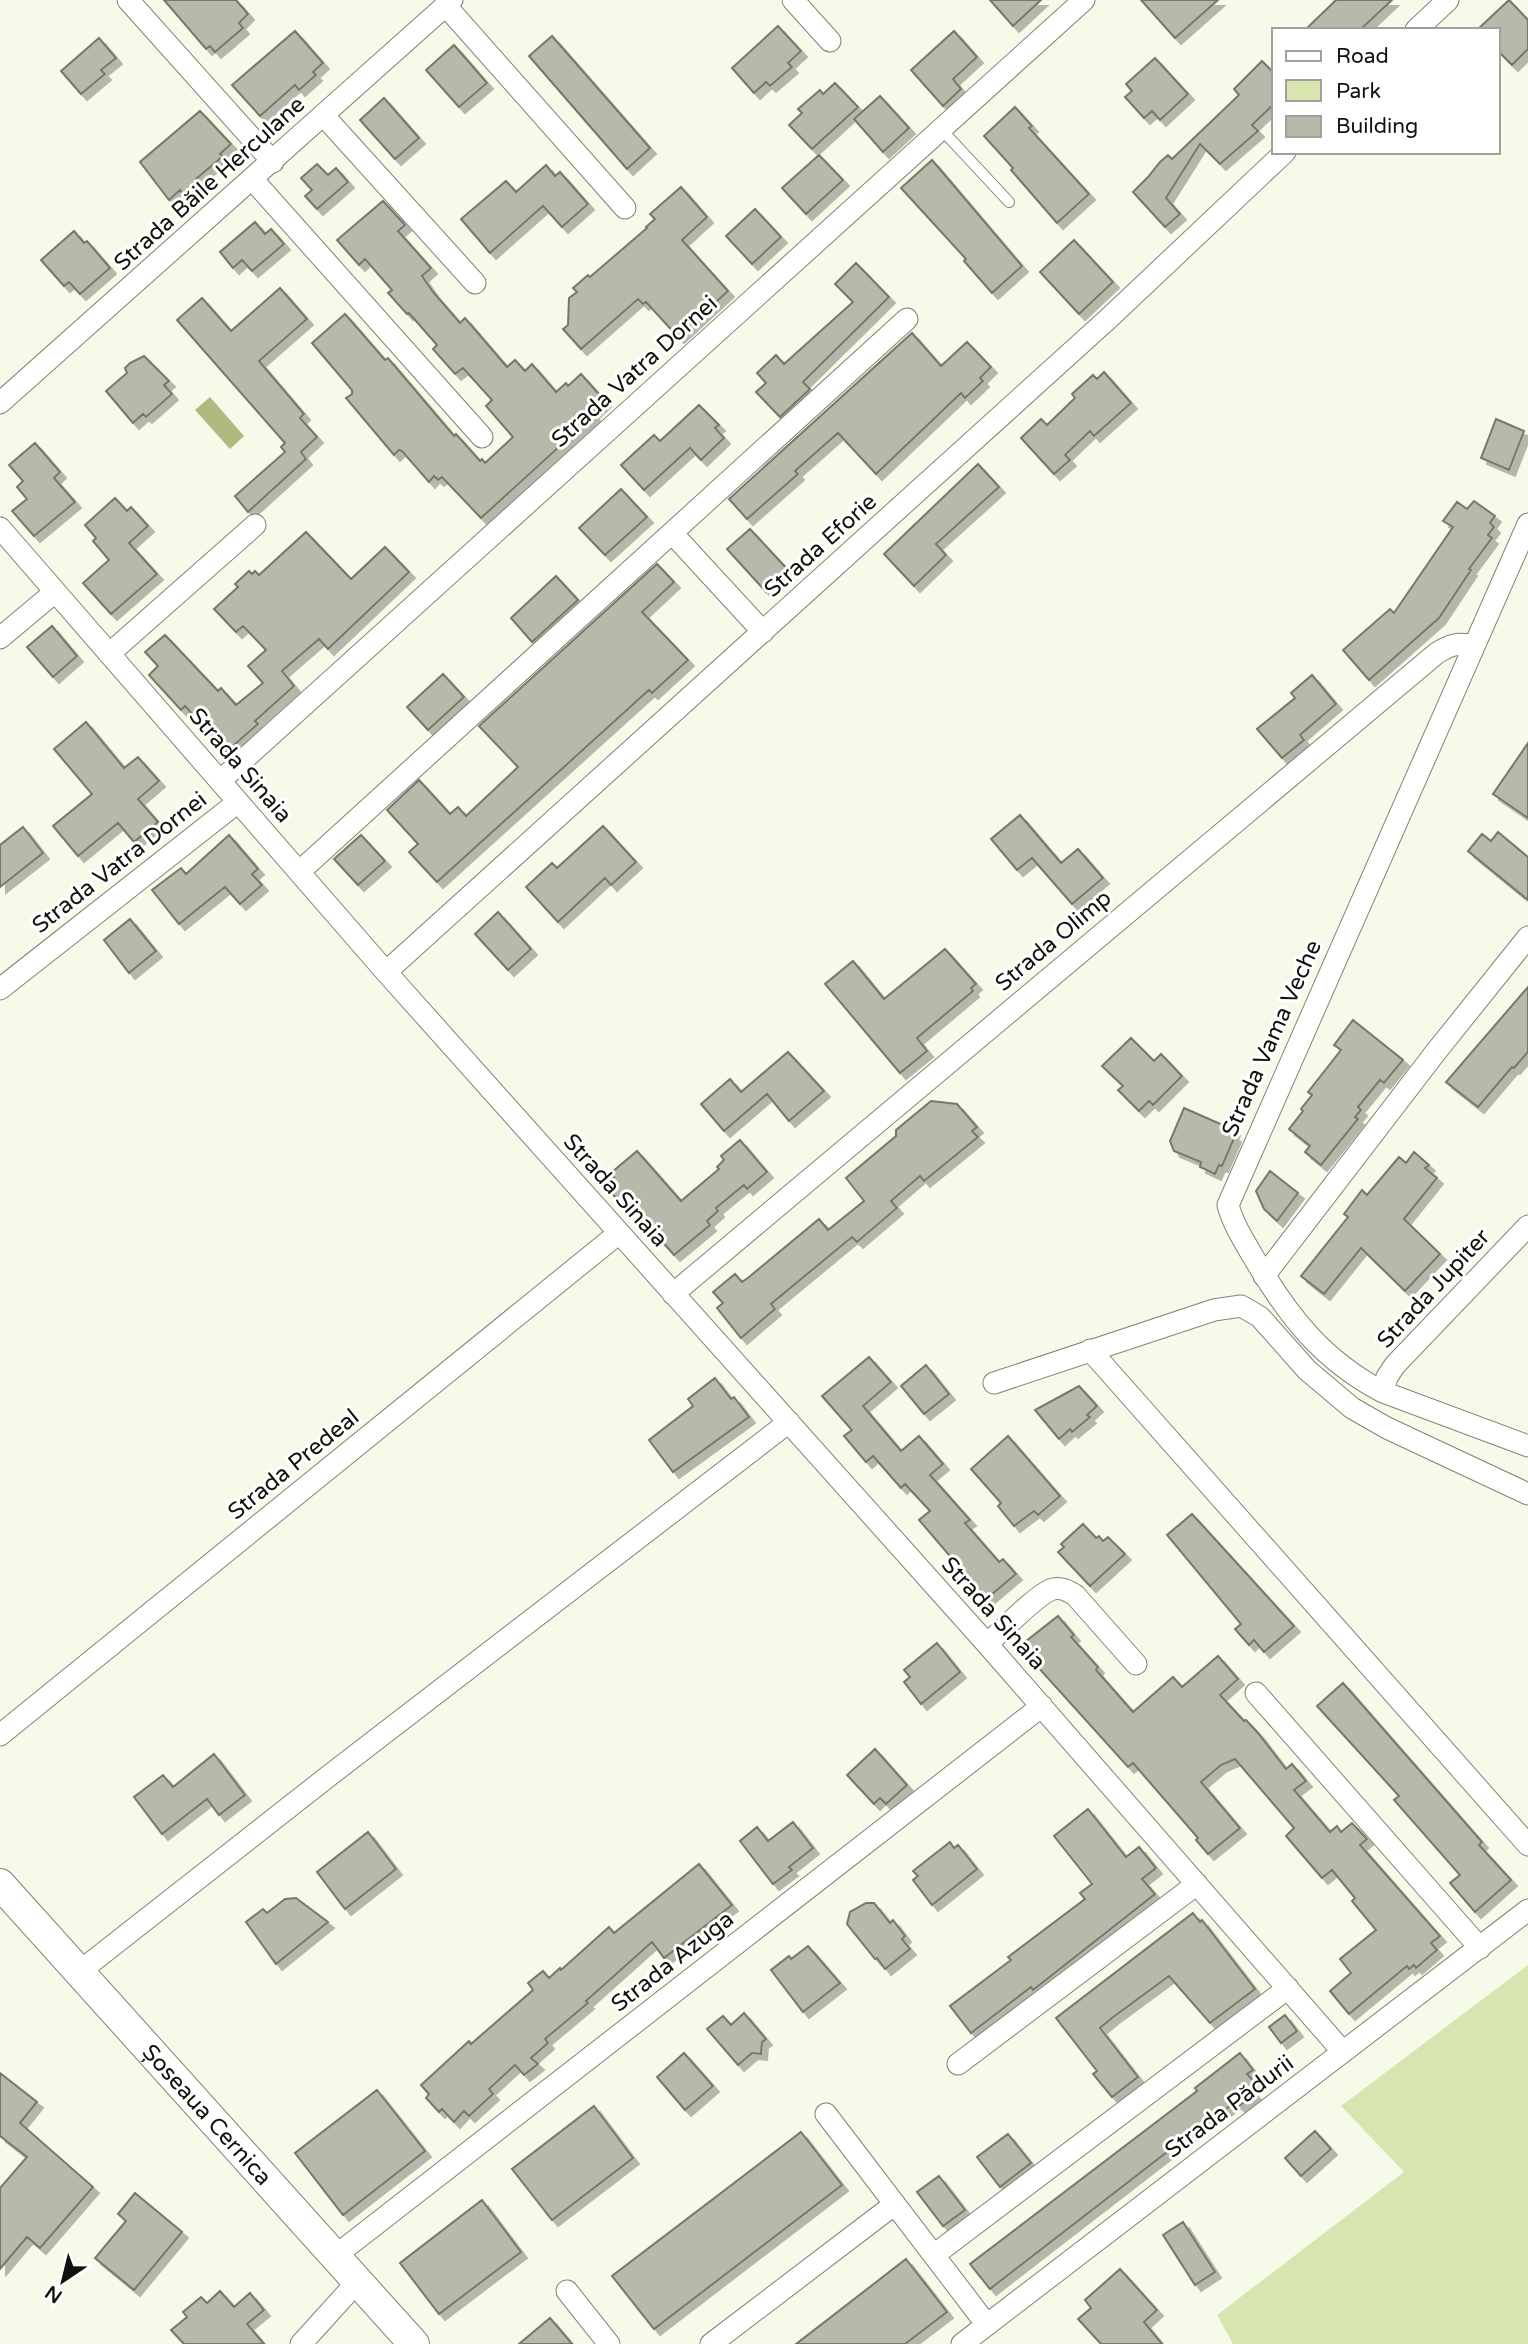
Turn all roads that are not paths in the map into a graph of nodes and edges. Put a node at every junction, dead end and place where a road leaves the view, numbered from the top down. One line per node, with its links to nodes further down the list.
1 (128, 0): 11 (street)
2 (793, 0): 7 (street)
3 (1084, 0): 9 (street, Strada Vatra Dornei)
4 (1448, 0): 6 (street)
5 (449, 3): 8 (street, Strada Băile Herculane); 14 (street)
6 (1418, 28)
7 (830, 41)
8 (324, 116): 11 (street, Strada Băile Herculane); 15 (street)
9 (941, 129): 13 (lane); 28 (street, Strada Vatra Dornei)
10 (1283, 154): 24 (street, Strada Eforie)
11 (273, 162): 12 (street, Strada Băile Herculane)
12 (253, 180): 17 (street, Strada Băile Herculane); 18 (street)
13 (1009, 202)
14 (625, 208)
15 (475, 283)
16 (906, 319): 22 (street)
17 (0, 403)
18 (482, 437)
19 (1528, 524): 26 (street, Strada Vama Veche)
20 (255, 525): 27 (street)
21 (0, 527): 23 (street, Strada Sinaia)
22 (671, 533): 24 (street); 30 (street)
23 (55, 592): 25 (street); 27 (street, Strada Sinaia)
24 (763, 632): 32 (street, Strada Eforie)
25 (0, 638)
26 (1474, 646): 36 (street, Strada Vama Veche); 37 (street, Strada Olimp)
27 (109, 654): 28 (street, Strada Sinaia)
28 (220, 781): 29 (street, Strada Sinaia)
29 (238, 802): 30 (street, Strada Sinaia); 33 (street, Strada Vatra Dornei)
30 (299, 872): 32 (street, Strada Sinaia)
31 (1528, 937): 36 (street)
32 (386, 972): 35 (street, Strada Sinaia)
33 (0, 989)
34 (1528, 1226): 40 (street, Strada Jupiter)
35 (619, 1233): 37 (street, Strada Sinaia); 48 (street, Strada Predeal)
36 (1264, 1276): 40 (street, Strada Vama Veche)
37 (673, 1294): 41 (street, Strada Sinaia)
38 (1090, 1350): 39 (street); 43 (street); 49 (street)
39 (993, 1383)
40 (1383, 1392): 42 (street, Strada Vama Veche)
41 (789, 1422): 44 (street, Strada Sinaia); 54 (street)
42 (1528, 1446)
43 (1528, 1494)
44 (987, 1644): 45 (street); 47 (street, Strada Sinaia)
45 (1136, 1664)
46 (1256, 1693): 53 (street)
47 (1042, 1706): 51 (street, Strada Sinaia); 61 (street, Strada Azuga)
48 (0, 1735)
49 (1528, 1845)
50 (0, 1884): 54 (street, Șoseaua Cernica)
51 (1197, 1884): 55 (street, Strada Sinaia); 57 (street)
52 (1528, 1910): 53 (street, Strada Pădurii)
53 (1480, 1948): 56 (street, Strada Pădurii)
54 (79, 1972): 61 (street, Șoseaua Cernica)
55 (1288, 1989): 56 (street, Strada Sinaia); 60 (street)
56 (1343, 2052): 64 (street, Strada Pădurii)
57 (958, 2064)
58 (826, 2114): 59 (street)
59 (895, 2204): 60 (street); 68 (street)
60 (934, 2255): 64 (street)
61 (335, 2256): 62 (street, Șoseaua Cernica)
62 (358, 2281): 65 (street); 66 (street, Șoseaua Cernica)
63 (567, 2291): 67 (street)
64 (987, 2325): 69 (street, Strada Pădurii)
65 (301, 2344)
66 (414, 2344)
67 (609, 2344)
68 (711, 2344)
69 (962, 2344)

